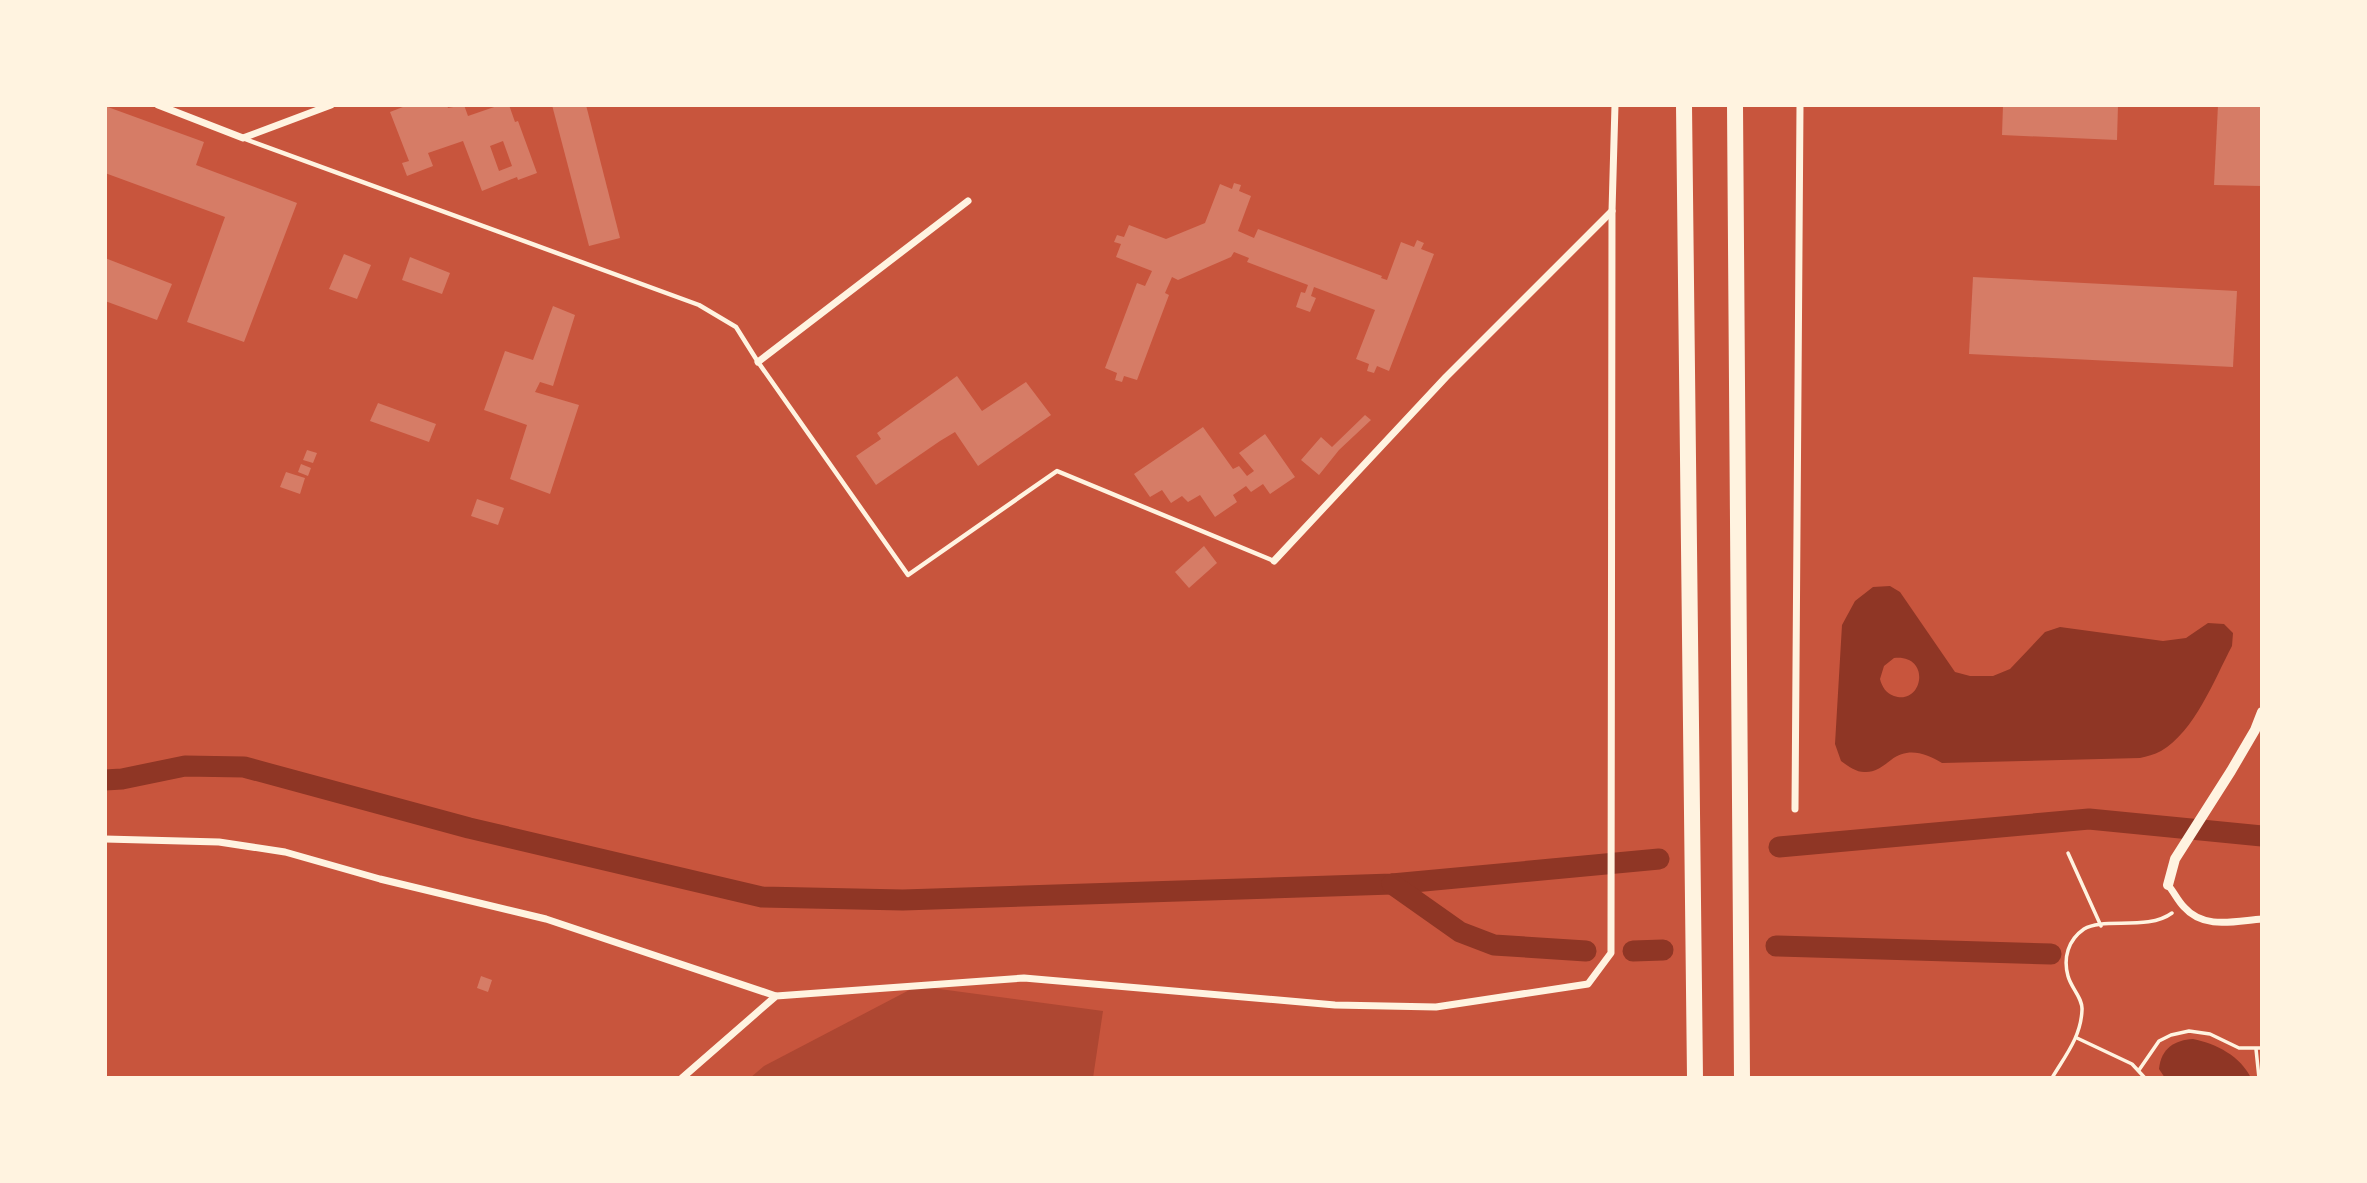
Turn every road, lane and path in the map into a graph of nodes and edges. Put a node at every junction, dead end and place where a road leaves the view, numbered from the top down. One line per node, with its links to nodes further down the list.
1 (158, 105): 7 (street)
2 (331, 105): 7 (street)
3 (1615, 105): 9 (street)
4 (1684, 105): 26 (highway)
5 (1735, 105): 27 (highway)
6 (1800, 105): 13 (street)
7 (243, 138): 10 (lane)
8 (968, 201): 10 (street)
9 (1612, 211): 11 (street); 20 (street)
10 (758, 362): 11 (lane)
11 (1274, 561)
12 (2262, 712): 16 (street)
13 (1795, 809)
14 (105, 839): 20 (street)
15 (2068, 853): 19 (path)
16 (2168, 885): 17 (street)
17 (2182, 906): 18 (street); 19 (path)
18 (2262, 919)
19 (2101, 926): 21 (path)
20 (776, 996): 25 (street)
21 (2077, 1038): 24 (path); 28 (path)
22 (2256, 1048): 23 (path); 24 (path); 30 (path)
23 (2262, 1048)
24 (2139, 1070): 29 (path)
25 (682, 1078)
26 (1695, 1078)
27 (1742, 1078)
28 (2052, 1078)
29 (2145, 1078)
30 (2259, 1078)

